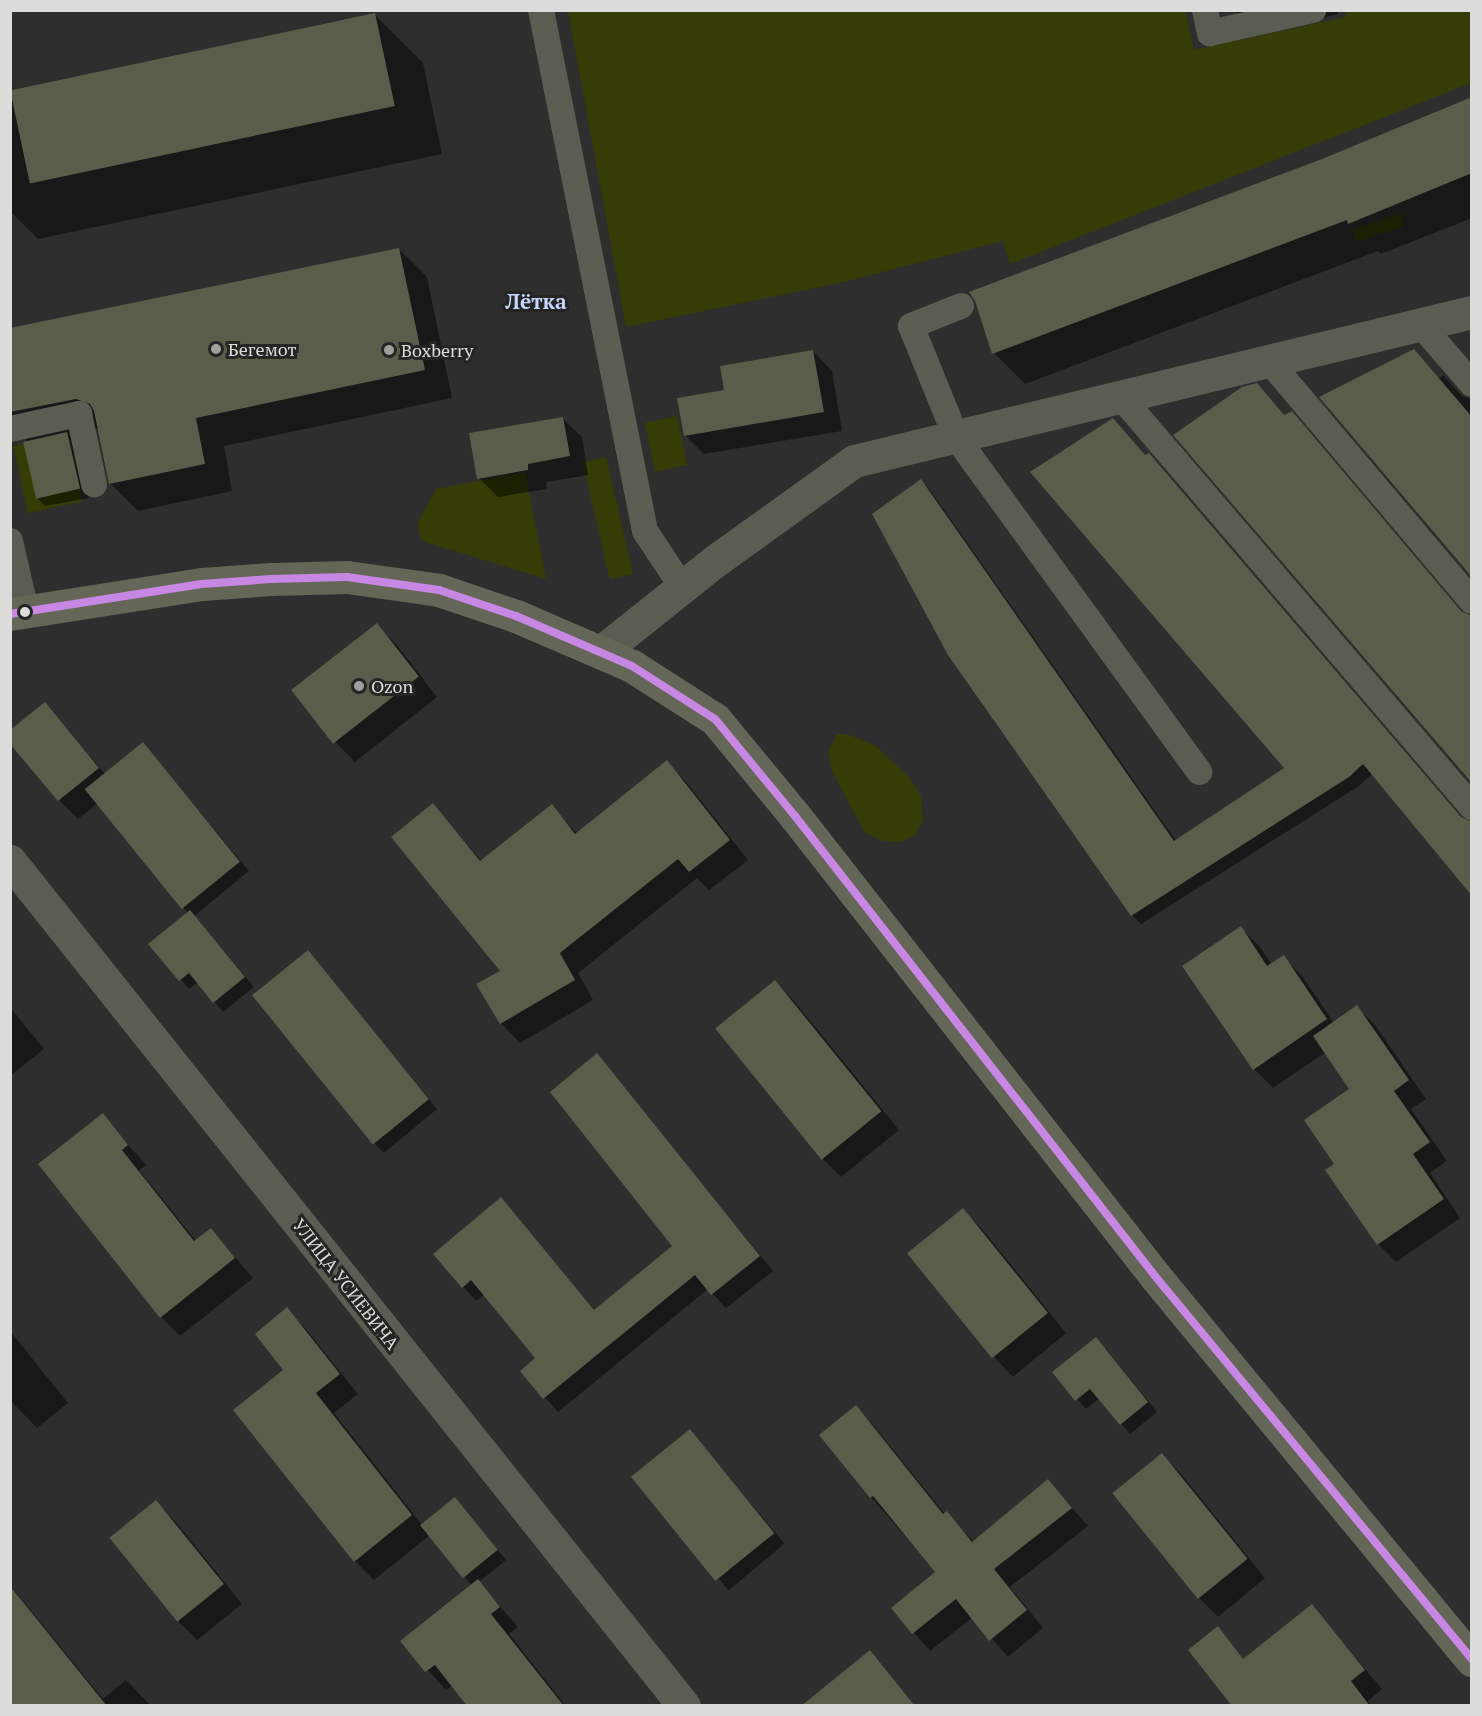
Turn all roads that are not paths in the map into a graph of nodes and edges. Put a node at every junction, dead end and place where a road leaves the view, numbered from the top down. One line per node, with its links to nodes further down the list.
1 (541, 10): 14 (lane)
2 (1205, 10): 3 (lane)
3 (1313, 10)
4 (961, 306): 11 (lane)
5 (1472, 312): 6 (street)
6 (1421, 325): 7 (street); 8 (lane)
7 (1269, 362): 9 (street); 15 (lane)
8 (1472, 384)
9 (1121, 397): 11 (street); 19 (lane)
10 (10, 429): 12 (lane)
11 (956, 437): 14 (street); 18 (lane)
12 (94, 484)
13 (10, 541): 16 (lane)
14 (682, 587): 17 (street)
15 (1472, 601)
16 (18, 613): 17 (street)
17 (601, 652): 21 (street)
18 (1199, 772)
19 (1472, 807)
20 (10, 861): 22 (street, УЛИЦА УСИЕВИЧА)
21 (1472, 1660)
22 (684, 1706)

